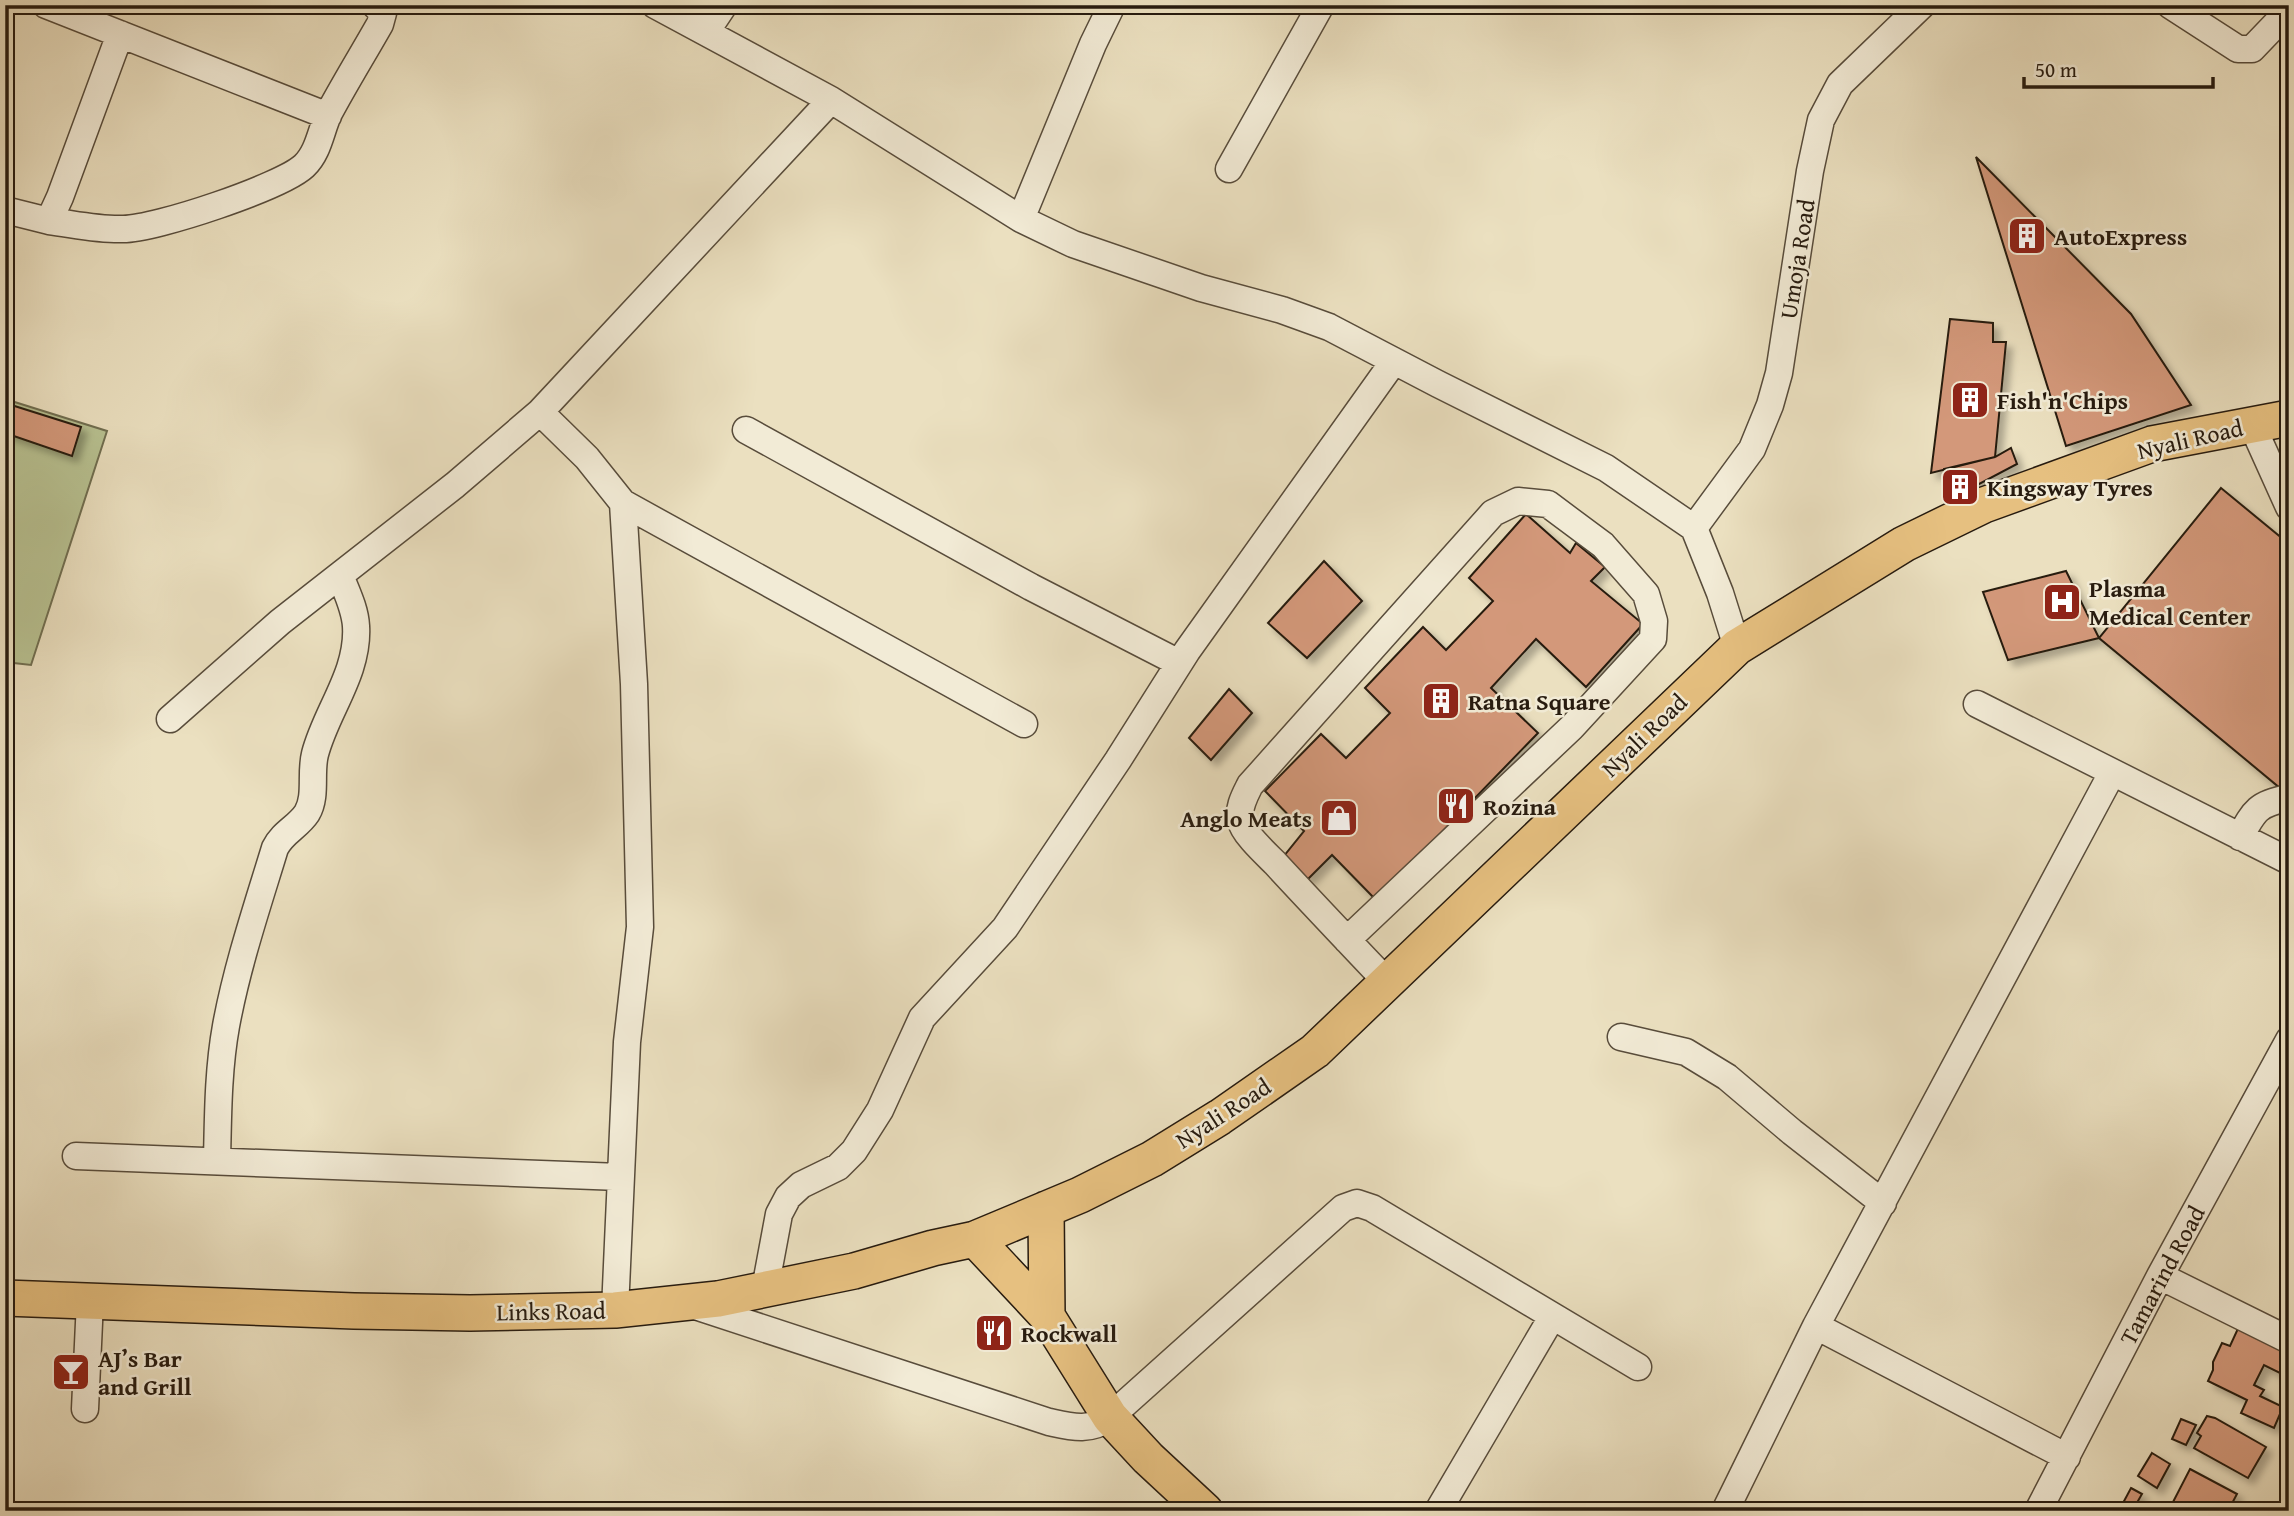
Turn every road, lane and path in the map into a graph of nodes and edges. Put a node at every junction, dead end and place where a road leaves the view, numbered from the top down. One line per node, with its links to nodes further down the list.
1 (46, 5): 11 (street)
2 (375, 5): 13 (street)
3 (655, 5): 10 (street)
4 (724, 5): 10 (street)
5 (1112, 5): 16 (street)
6 (1321, 5): 14 (street)
7 (1922, 5): 25 (street, Umoja Road)
8 (2170, 5): 9 (street)
9 (2289, 6)
10 (706, 32): 12 (street)
11 (120, 34): 13 (street); 17 (street)
12 (831, 100): 16 (street); 19 (street)
13 (328, 116): 17 (street)
14 (1229, 169)
15 (5, 210): 17 (street)
16 (1021, 219): 18 (street)
17 (49, 220)
18 (1394, 361): 25 (street); 28 (street)
19 (540, 412): 24 (street); 26 (street)
20 (2289, 418): 21 (main road, Nyali Road)
21 (2252, 425): 23 (street); 27 (main road, Nyali Road)
22 (746, 429): 28 (street)
23 (2286, 493)
24 (623, 503): 31 (street); 42 (street)
25 (1694, 528): 27 (street)
26 (340, 575): 30 (street); 41 (street)
27 (1737, 647): 37 (main road, Nyali Road)
28 (1179, 663): 48 (street)
29 (1977, 704): 32 (street)
30 (170, 719)
31 (1024, 724)
32 (2112, 773): 34 (street); 44 (street)
33 (2289, 798): 34 (street)
34 (2240, 837): 35 (street)
35 (2289, 861)
36 (1347, 940): 36 (street); 37 (street)
37 (1387, 982): 43 (main road, Nyali Road)
38 (1621, 1037): 44 (street)
39 (2289, 1040): 47 (street, Tamarind Road)
40 (76, 1156): 41 (street)
41 (217, 1161): 42 (street)
42 (620, 1177): 52 (street)
43 (1080, 1195): 45 (main road, Links Road)
44 (1883, 1203): 55 (street)
45 (1046, 1209): 46 (main road, Links Road); 53 (main road)
46 (975, 1239): 48 (main road, Links Road); 53 (main road)
47 (2160, 1276): 56 (street); 60 (street, Tamarind Road)
48 (765, 1289): 51 (main road, Links Road)
49 (5, 1298): 50 (main road, Links Road)
50 (90, 1301): 52 (main road, Links Road); 58 (street)
51 (685, 1303): 52 (main road, Links Road); 59 (street)
52 (615, 1310)
53 (1047, 1316): 59 (main road)
54 (1552, 1318): 57 (street); 59 (street); 62 (street)
55 (1816, 1326): 60 (street); 63 (street)
56 (2289, 1340)
57 (1638, 1367)
58 (85, 1409)
59 (1110, 1417): 61 (main road)
60 (2067, 1457): 64 (street, Tamarind Road)
61 (1205, 1511)
62 (1438, 1511)
63 (1725, 1511)
64 (2038, 1511)

